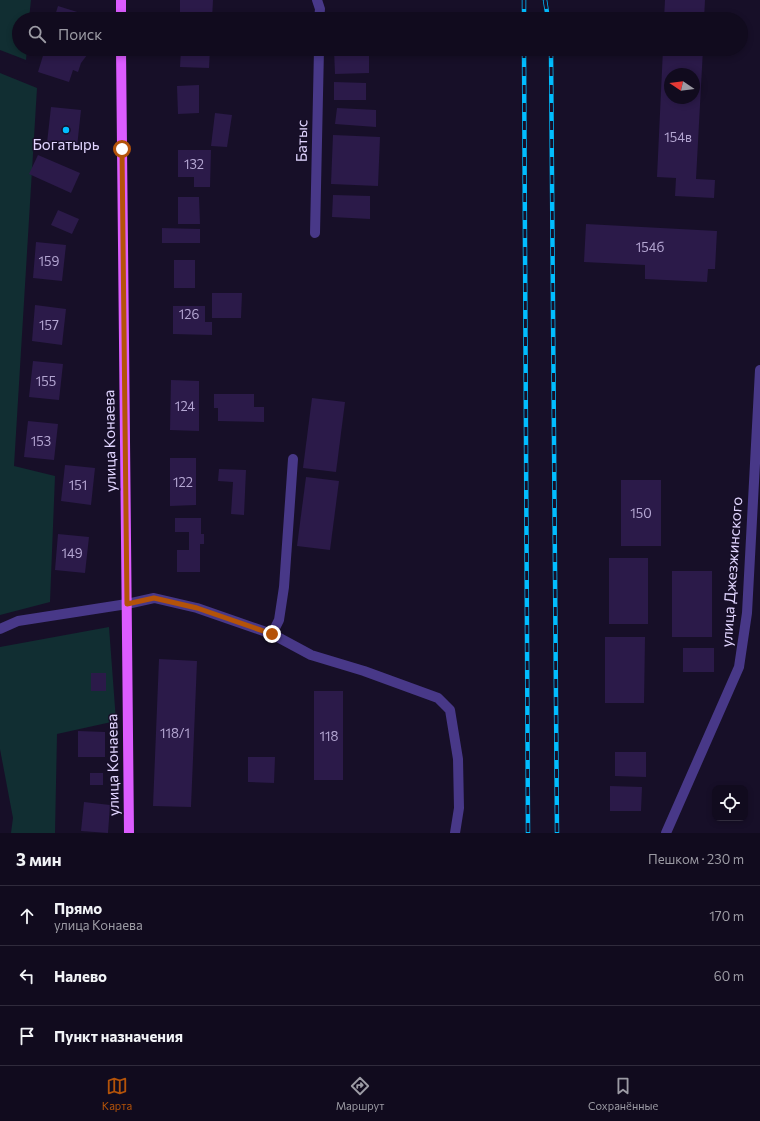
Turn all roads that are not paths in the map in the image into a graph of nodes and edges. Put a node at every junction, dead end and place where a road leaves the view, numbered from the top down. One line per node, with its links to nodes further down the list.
1 (121, 0): 3 (main road)
2 (317, 0): 4 (street)
3 (121, 12)
4 (320, 12)
5 (121, 56): 10 (main road, улица Конаева)
6 (319, 56): 7 (street, Батыс)
7 (315, 233)
8 (760, 370): 15 (street, улица Джезжинского)
9 (293, 458): 12 (street)
10 (127, 604): 11 (street); 12 (street); 13 (main road, улица Конаева)
11 (0, 629)
12 (272, 634): 14 (street)
13 (129, 833)
14 (455, 833)
15 (666, 833)

